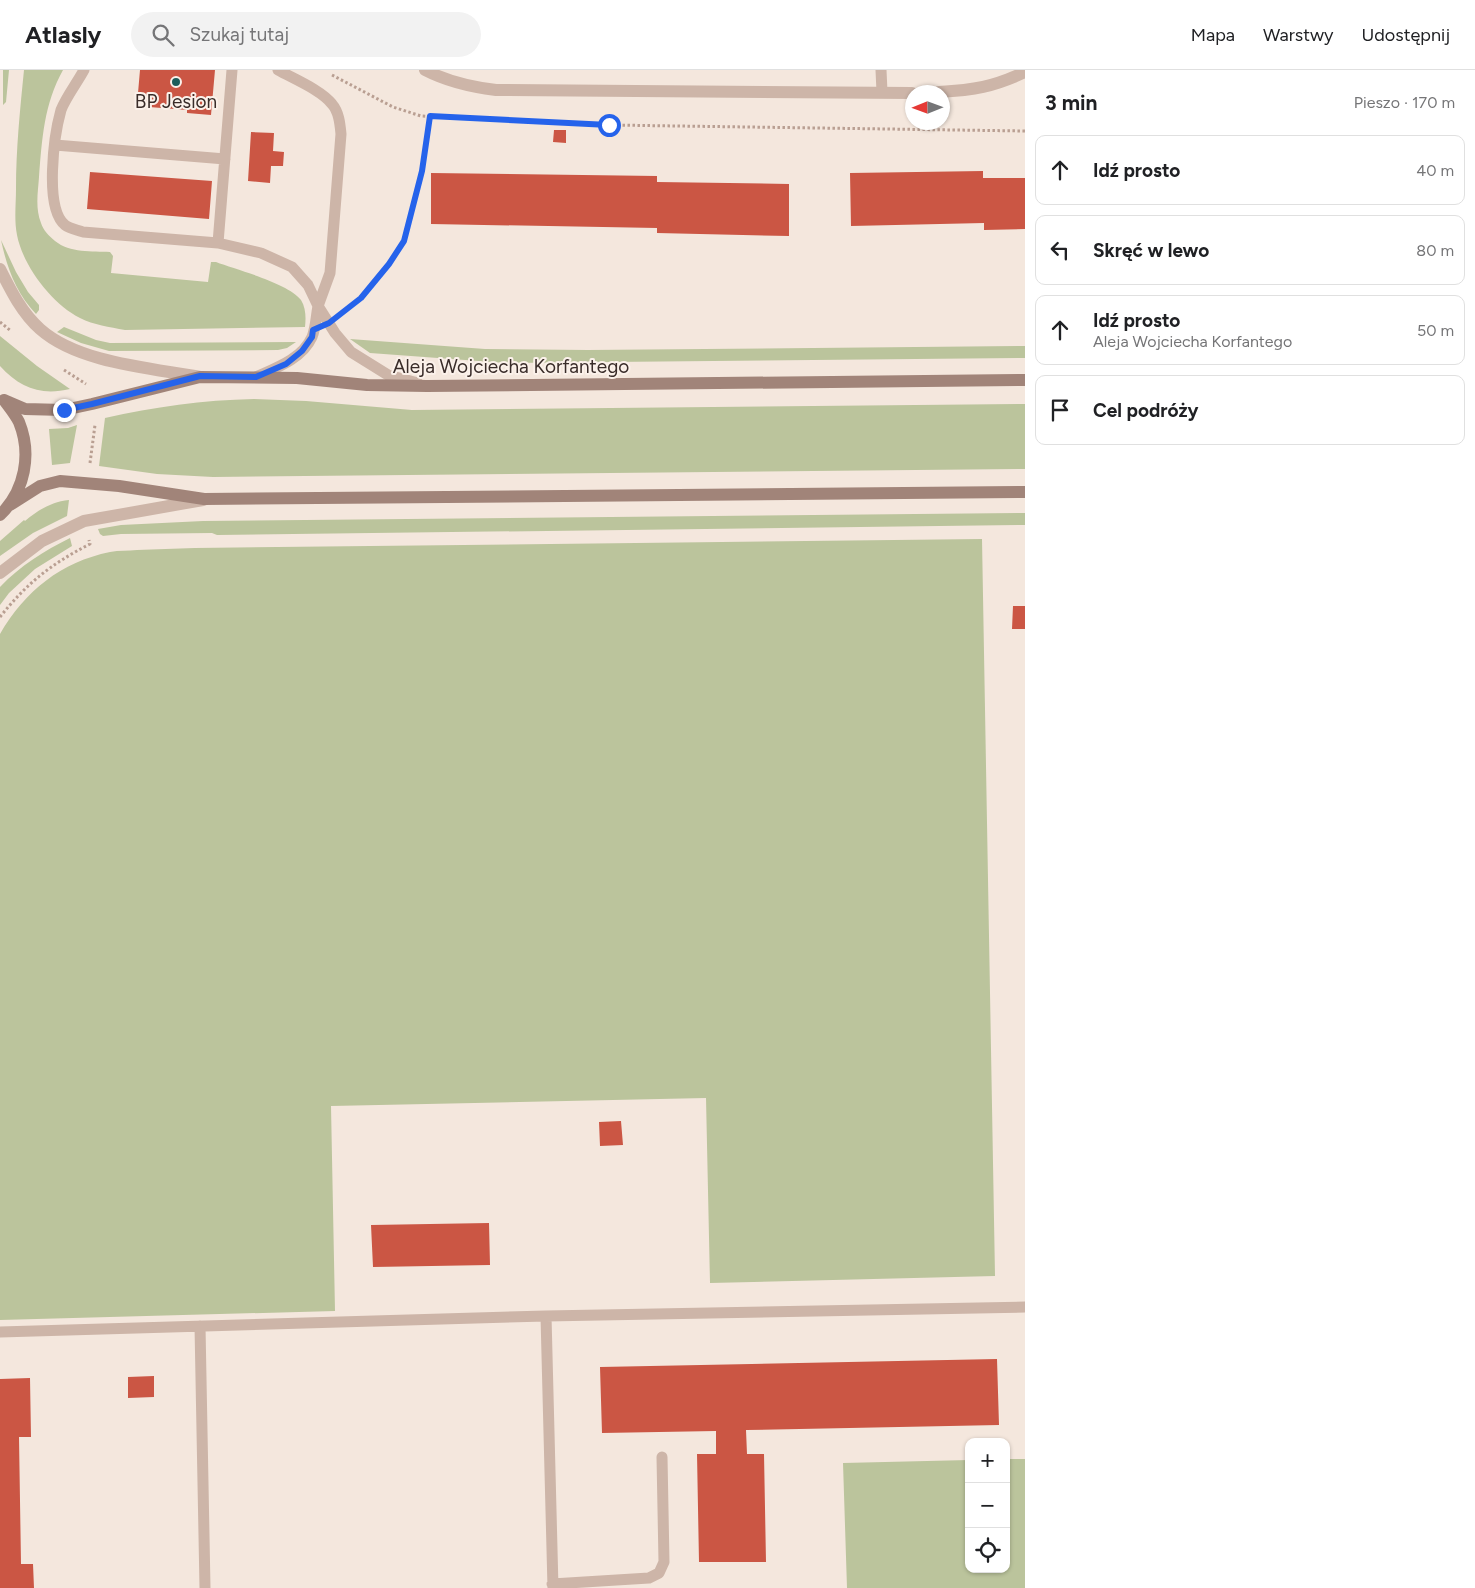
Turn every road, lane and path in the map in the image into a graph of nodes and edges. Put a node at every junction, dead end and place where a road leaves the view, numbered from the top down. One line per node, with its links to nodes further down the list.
1 (84, 70): 13 (lane)
2 (232, 70): 14 (lane)
3 (278, 70): 17 (lane)
4 (425, 70): 9 (street)
5 (881, 70): 9 (lane)
6 (1025, 72): 8 (street)
7 (331, 75): 11 (path)
8 (950, 91)
9 (882, 92): 10 (street)
10 (905, 93)
11 (430, 116): 12 (path); 18 (path)
12 (1025, 131)
13 (55, 145): 14 (lane); 15 (lane)
14 (225, 159): 15 (lane)
15 (218, 243): 17 (lane)
16 (0, 270): 19 (street)
17 (318, 306): 18 (lane); 20 (lane)
18 (329, 323): 22 (lane)
19 (200, 376): 20 (main road, Aleja Wojciecha Korfantego); 23 (main road, Aleja Wojciecha Korfantego)
20 (256, 377): 22 (main road, Aleja Wojciecha Korfantego)
21 (1025, 380): 22 (main road, Aleja Wojciecha Korfantego)
22 (427, 386)
23 (2, 398): 28 (main road)
24 (96, 420): 25 (path)
25 (90, 465)
26 (1025, 492): 27 (main road)
27 (204, 499): 28 (main road); 31 (street)
28 (10, 506): 29 (main road)
29 (0, 515)
30 (90, 544): 32 (path)
31 (0, 573)
32 (0, 618)
33 (1025, 1307): 34 (lane)
34 (546, 1316): 35 (lane); 38 (lane)
35 (200, 1326): 36 (lane); 39 (lane)
36 (0, 1332)
37 (662, 1456): 38 (lane)
38 (553, 1586)
39 (205, 1588)

